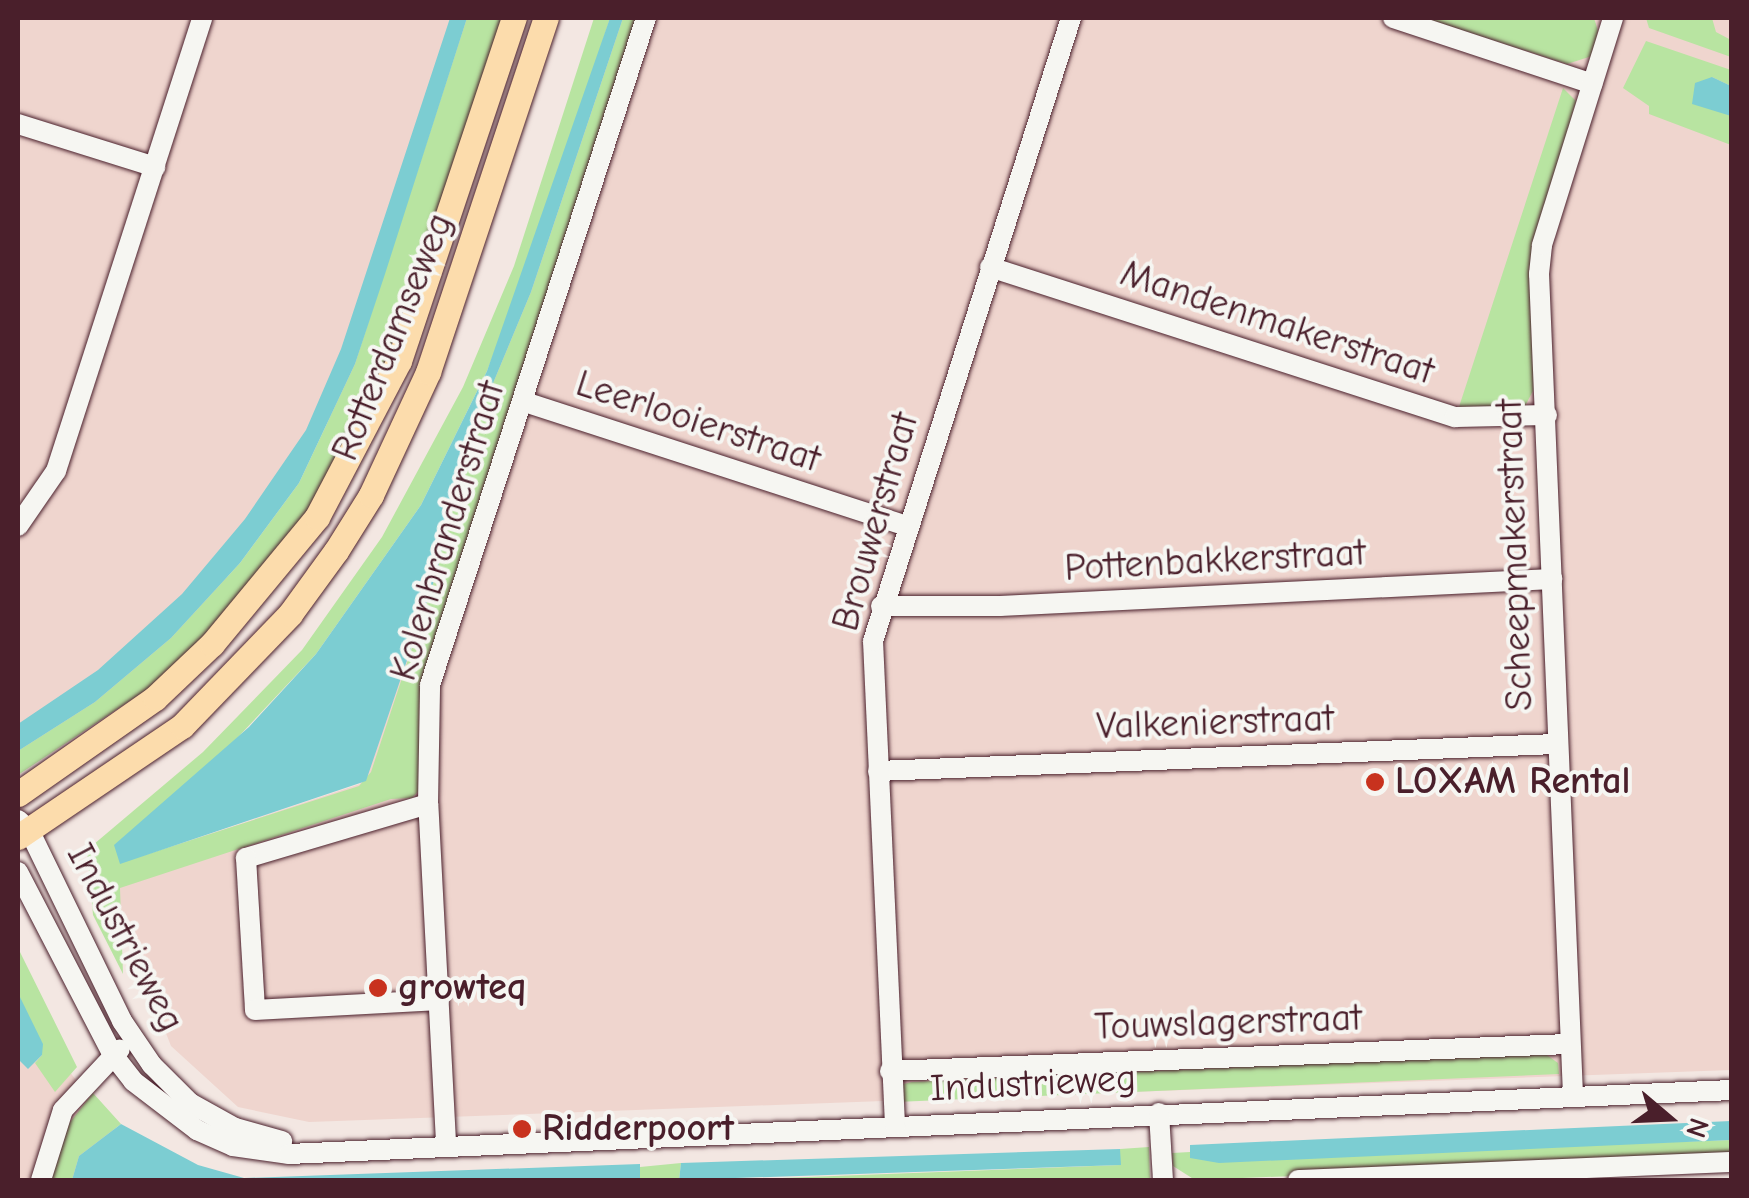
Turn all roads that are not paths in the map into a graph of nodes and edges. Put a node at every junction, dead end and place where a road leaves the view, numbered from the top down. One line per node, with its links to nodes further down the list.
1 (202, 18): 10 (street)
2 (514, 18): 20 (main road, Rotterdamseweg)
3 (546, 18): 22 (main road, Rotterdamseweg)
4 (646, 18): 12 (street, Kolenbranderstraat)
5 (1071, 18): 11 (street, Brouwerstraat)
6 (1393, 18): 8 (street)
7 (1611, 19): 8 (street, Scheepmakerstraat)
8 (1592, 84): 13 (street, Scheepmakerstraat)
9 (18, 124): 10 (street)
10 (154, 167): 14 (street)
11 (990, 268): 13 (street, Mandenmakerstraat); 15 (street, Brouwerstraat)
12 (524, 402): 15 (street, Leerlooierstraat); 21 (street, Kolenbranderstraat)
13 (1546, 415): 16 (street, Scheepmakerstraat)
14 (18, 526)
15 (907, 526): 17 (street, Brouwerstraat)
16 (1552, 579): 17 (street, Pottenbakkerstraat); 18 (street, Scheepmakerstraat)
17 (881, 606): 19 (street, Brouwerstraat)
18 (1555, 744): 19 (street, Valkenierstraat); 26 (street, Scheepmakerstraat)
19 (878, 771): 28 (street, Brouwerstraat)
20 (18, 794)
21 (428, 804): 24 (street, Kolenbranderstraat); 24 (street)
22 (21, 829): 25 (street, Industrieweg)
23 (18, 872): 27 (street, Industrieweg)
24 (439, 1000): 33 (street, Kolenbranderstraat)
25 (134, 1039): 27 (street); 34 (street, Industrieweg)
26 (1569, 1044): 28 (street, Touwslagerstraat); 30 (street, Scheepmakerstraat)
27 (112, 1054): 34 (street, Industrieweg); 36 (street)
28 (890, 1071): 32 (street, Brouwerstraat)
29 (1732, 1090): 30 (street, Industrieweg)
30 (1573, 1096): 31 (street, Industrieweg)
31 (1159, 1113): 32 (street, Industrieweg); 37 (street)
32 (895, 1125): 33 (street, Industrieweg)
33 (446, 1142): 34 (street, Industrieweg)
34 (338, 1147)
35 (1732, 1162): 38 (street)
36 (41, 1180)
37 (1163, 1180)
38 (1298, 1180)

